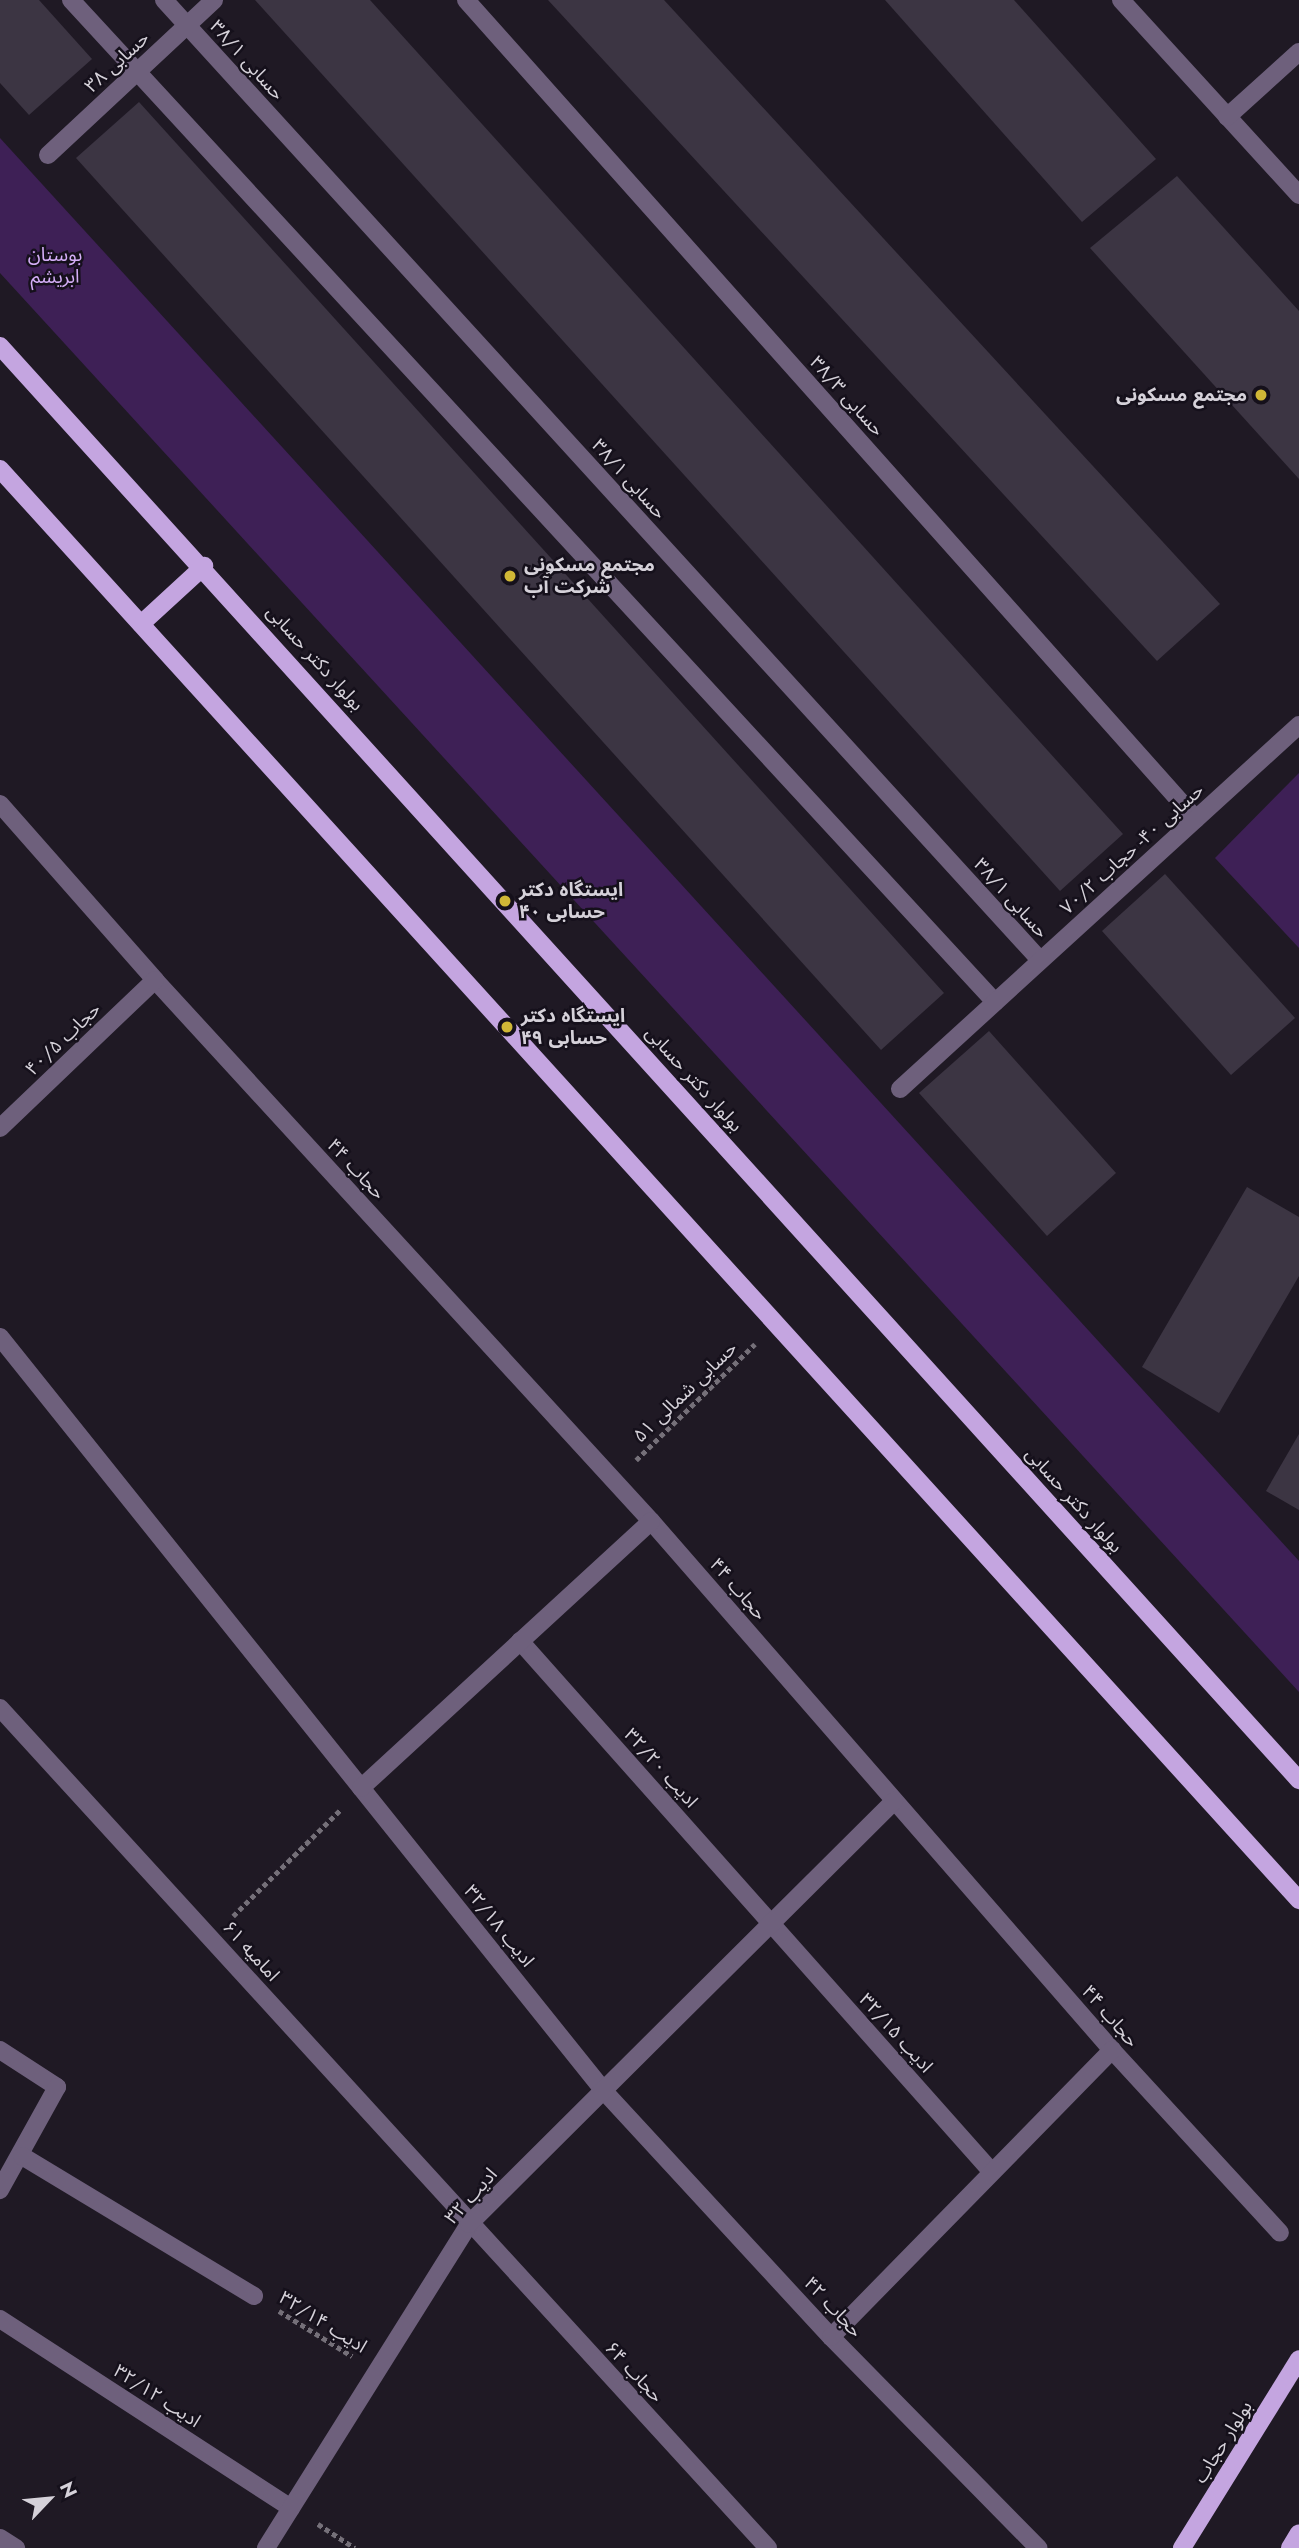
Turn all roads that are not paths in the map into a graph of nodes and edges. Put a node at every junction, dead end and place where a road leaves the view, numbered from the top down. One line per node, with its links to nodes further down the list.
1 (71, 0): 8 (street)
2 (164, 0): 6 (street, حسابی ۳۸/۱)
3 (214, 0): 6 (street, حسابی ۳۸)
4 (466, 0): 18 (street, حسابی ۳۸/۳)
5 (1121, 0): 9 (street)
6 (187, 25): 8 (street, حسابی ۳۸); 19 (street, حسابی ۳۸/۱)
7 (1299, 52): 9 (street)
8 (137, 73): 10 (street, حسابی ۳۸); 21 (street)
9 (1227, 117): 11 (street)
10 (48, 155)
11 (1299, 195)
12 (0, 345): 14 (main road, بولوار دکتر حسابی)
13 (0, 469): 15 (main road)
14 (204, 566): 15 (main road); 28 (main road, بولوار دکتر حسابی)
15 (141, 624): 31 (main road)
16 (1299, 725): 18 (street, حسابی ۴۰- حجاب ۷۰/۲)
17 (0, 804): 20 (street, حجاب ۴۴)
18 (1196, 819): 19 (street, حسابی ۴۰- حجاب ۷۰/۲)
19 (1040, 960): 21 (street, حسابی ۴۰- حجاب ۷۰/۲)
20 (155, 981): 23 (street, حجاب ۴۰/۵); 25 (street, حجاب ۴۴)
21 (995, 1002): 22 (street, حسابی ۴۰- حجاب ۷۰/۲)
22 (900, 1089)
23 (0, 1128)
24 (0, 1338): 29 (street, ادیب ۳۲/۱۸)
25 (651, 1521): 26 (street); 30 (street, حجاب ۴۴)
26 (520, 1641): 29 (street); 32 (street, ادیب ۳۲/۲۰)
27 (0, 1708): 39 (street, امامیه ۶۱)
28 (1299, 1780)
29 (361, 1788): 35 (street, ادیب ۳۲/۱۸)
30 (894, 1801): 32 (street, ادیب ۳۲); 34 (street, حجاب ۴۴)
31 (1299, 1900)
32 (769, 1922): 35 (street, ادیب ۳۲); 37 (street, ادیب ۳۲/۱۵)
33 (0, 2050): 36 (street)
34 (1112, 2050): 37 (street); 40 (street, حجاب ۴۴)
35 (603, 2090): 39 (street, ادیب ۳۲); 43 (street, حجاب ۴۲)
36 (22, 2156): 38 (street); 41 (street)
37 (992, 2172): 43 (street)
38 (0, 2190)
39 (469, 2224): 45 (street, ادیب ۳۲); 50 (street, حجاب ۶۴)
40 (1280, 2233)
41 (254, 2296)
42 (0, 2319): 45 (street, ادیب ۳۲/۱۲)
43 (831, 2337): 51 (street, حجاب ۴۲)
44 (1299, 2359): 52 (main road, بولوار حجاب)
45 (291, 2508): 49 (street, ادیب ۳۲)
46 (1299, 2533): 53 (main road)
47 (0, 2538): 48 (street)
48 (16, 2548)
49 (266, 2548)
50 (768, 2548)
51 (1038, 2548)
52 (1182, 2548)
53 (1290, 2548)

